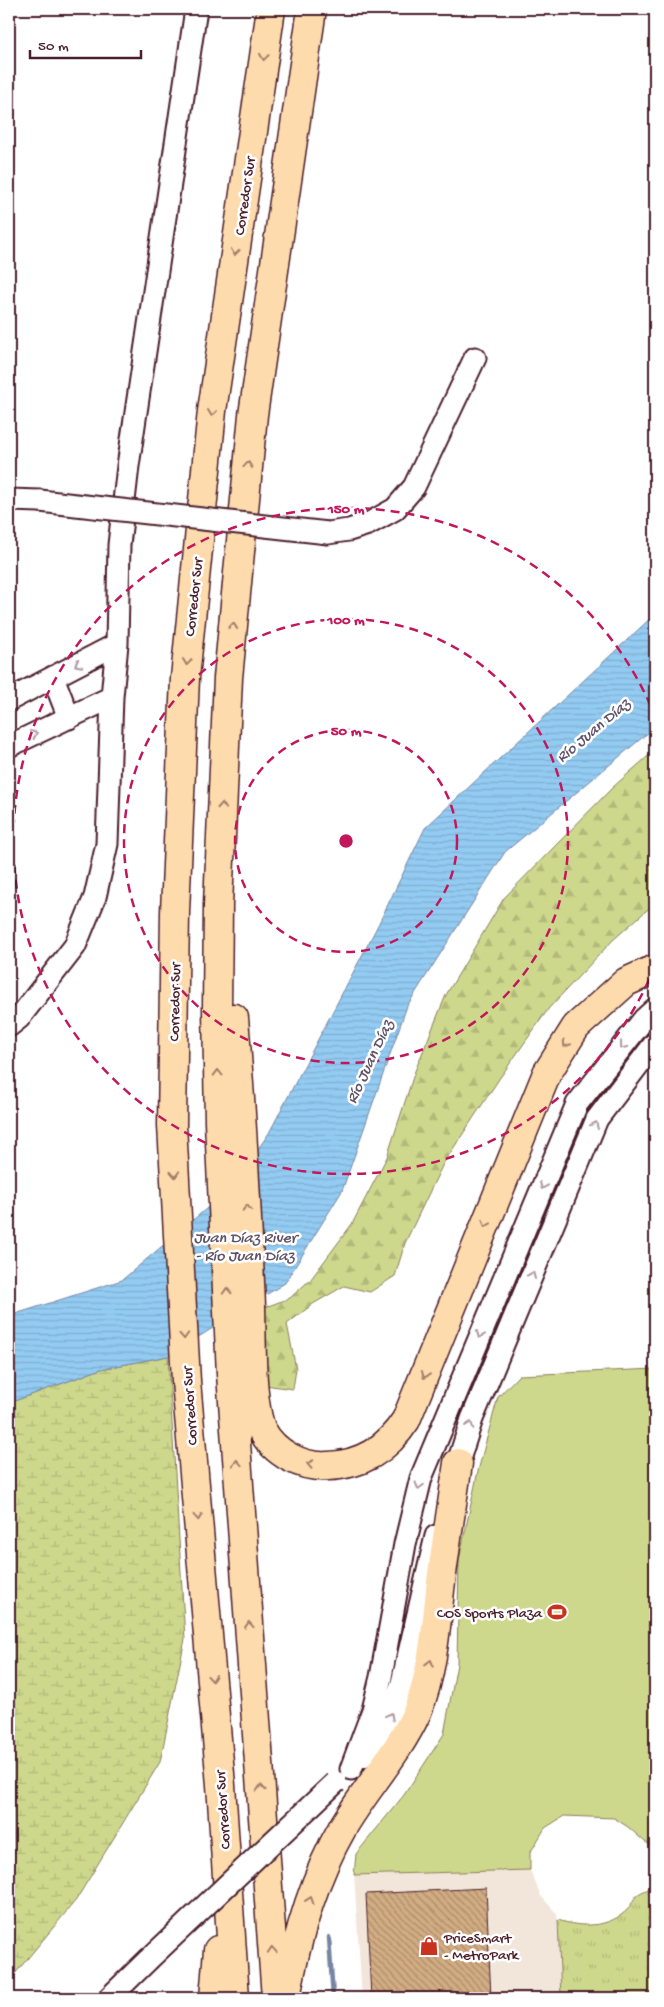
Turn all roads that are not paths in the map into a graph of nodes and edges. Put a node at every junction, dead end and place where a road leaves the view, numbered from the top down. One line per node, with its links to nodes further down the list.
1 (196, 9): 6 (street)
2 (271, 9): 19 (highway, Corredor Sur, one-way to 19)
3 (312, 9): 16 (highway, one-way to 3)
4 (475, 358): 5 (street, bridge)
5 (9, 500)
6 (117, 644): 7 (street, one-way to 7); 8 (street)
7 (53, 677): 9 (street); 10 (street)
8 (112, 697): 10 (street); 14 (street)
9 (9, 700)
10 (68, 718): 11 (street, one-way to 10)
11 (9, 746)
12 (655, 969): 16 (highway, one-way to 16)
13 (655, 1010): 18 (street, one-way to 18)
14 (9, 1026)
15 (655, 1043): 17 (street, one-way to 15)
16 (242, 1368): 23 (highway, one-way to 16)
17 (458, 1463): 18 (street, one-way to 17); 24 (highway, one-way to 17)
18 (343, 1775): 20 (street, bridge)
19 (225, 1843): 21 (highway); 22 (highway, Corredor Sur)
20 (109, 1998)
21 (214, 1998)
22 (235, 1998)
23 (276, 1998)
24 (286, 1998)

